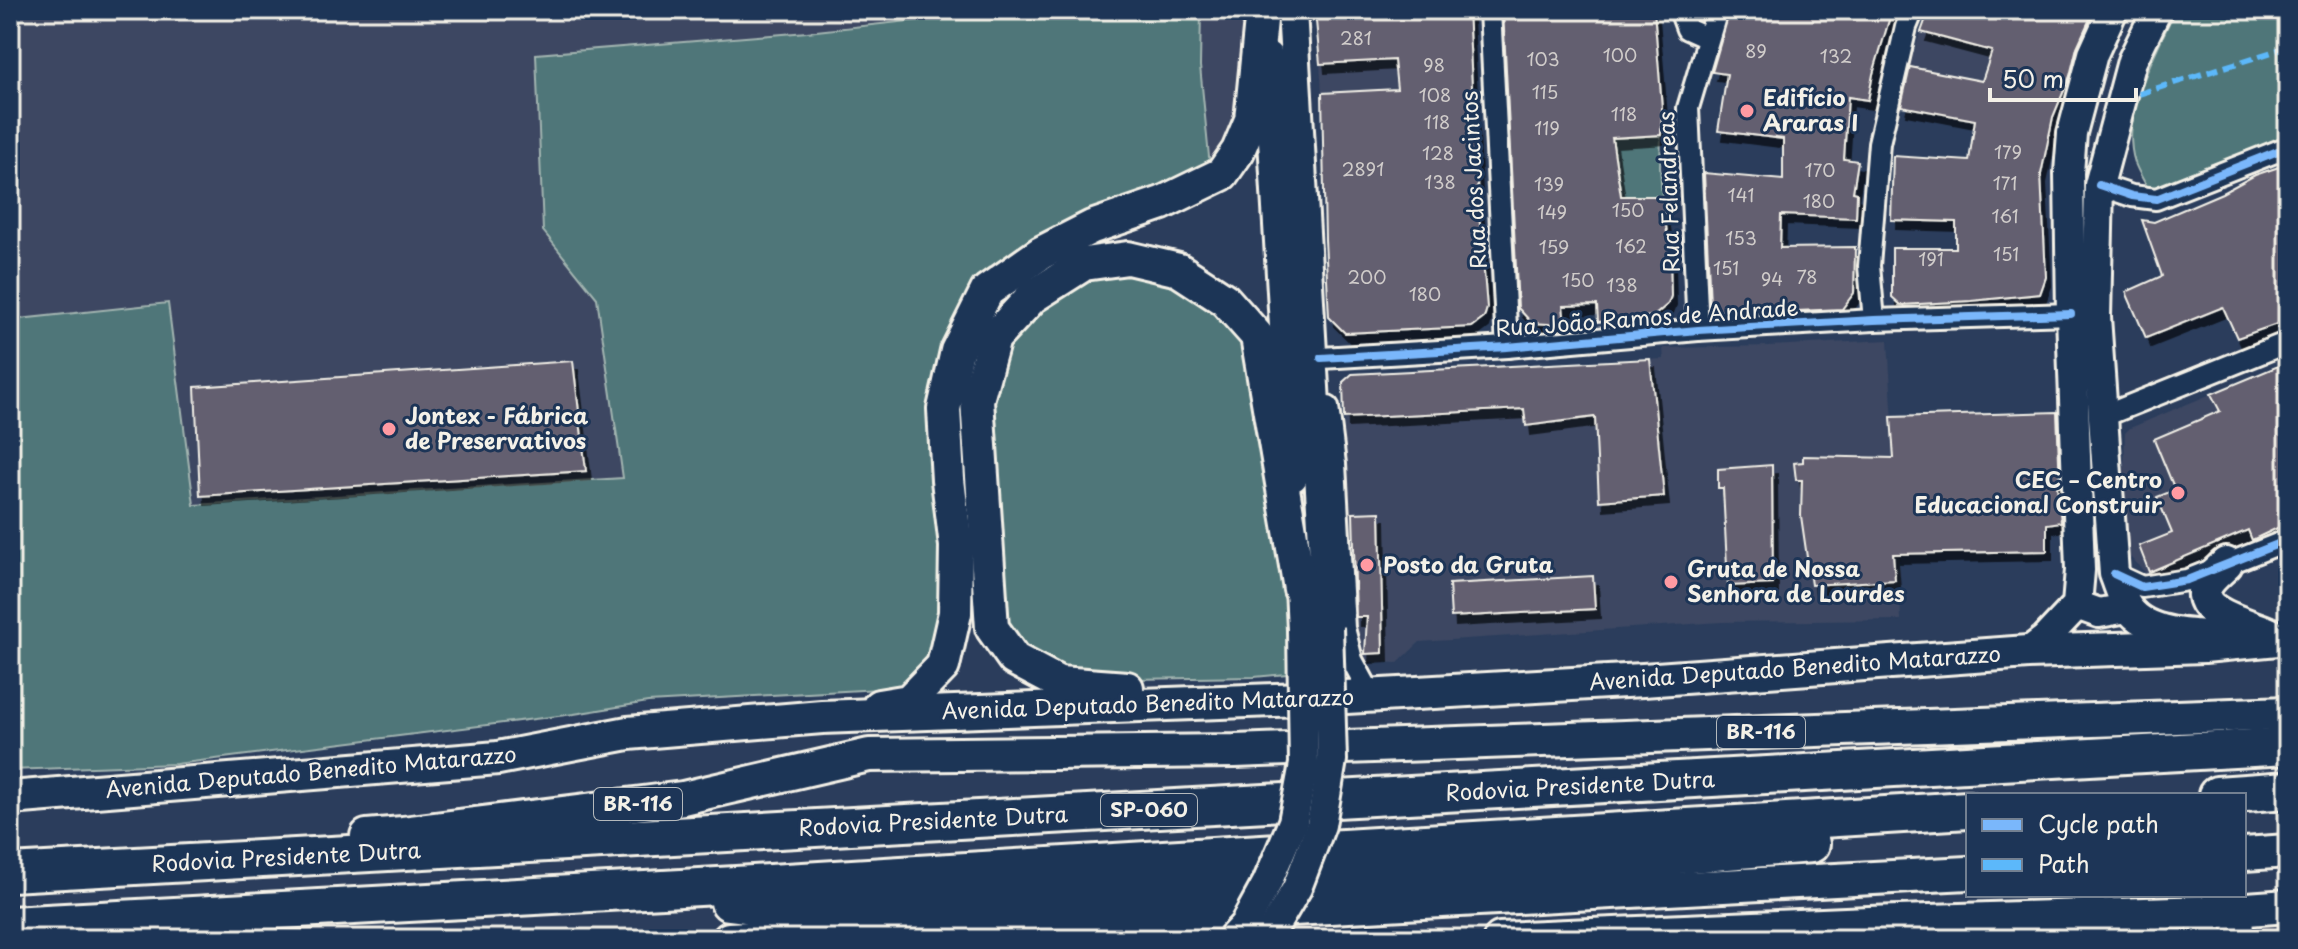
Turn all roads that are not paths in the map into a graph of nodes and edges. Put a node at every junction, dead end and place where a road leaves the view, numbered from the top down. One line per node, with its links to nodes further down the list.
1 (1263, 10): 24 (main road); 33 (main road)
2 (1294, 10): 19 (street); 27 (main road)
3 (1490, 10): 18 (street, Rua dos Jacintos)
4 (1680, 10): 9 (street)
5 (1717, 10): 9 (street, Rua Felandreas)
6 (1913, 10): 15 (street)
7 (2113, 10): 10 (main road)
8 (2157, 10): 11 (main road)
9 (1707, 38): 16 (street, Rua Felandreas)
10 (2093, 54): 11 (main road); 14 (main road)
11 (2132, 61): 13 (main road)
12 (2288, 147): 13 (street)
13 (2099, 185): 20 (main road)
14 (2071, 314): 15 (street, Rua João Ramos de Andrade); 25 (main road)
15 (1874, 320): 16 (street, Rua João Ramos de Andrade)
16 (1698, 330): 18 (street, Rua João Ramos de Andrade)
17 (2288, 342): 20 (street)
18 (1507, 347): 19 (street, Rua João Ramos de Andrade)
19 (1321, 358): 30 (street)
20 (2104, 416): 23 (main road)
21 (2288, 540): 22 (street)
22 (2226, 564): 23 (street); 28 (main road)
23 (2114, 574): 26 (main road)
24 (1300, 589): 27 (main road); 31 (main road)
25 (2077, 605): 26 (main road); 29 (main road)
26 (2127, 608): 28 (main road)
27 (1315, 629): 51 (main road, bridge); 52 (main road, bridge)
28 (2282, 638): 29 (main road, Avenida Deputado Benedito Matarazzo)
29 (2028, 652): 30 (main road, Avenida Deputado Benedito Matarazzo)
30 (1373, 695): 31 (main road, Avenida Deputado Benedito Matarazzo)
31 (1329, 698): 33 (main road, Avenida Deputado Benedito Matarazzo)
32 (2288, 713): 41 (main road, Rodovia Presidente Dutra / BR-116)
33 (822, 717): 37 (main road, Avenida Deputado Benedito Matarazzo)
34 (2288, 746): 42 (highway, Rodovia Presidente Dutra / SP-060)
35 (2288, 790): 36 (highway)
36 (2245, 793)
37 (10, 798)
38 (1963, 811): 46 (highway, SP-060)
39 (2288, 851): 40 (main road)
40 (2246, 854)
41 (10, 866)
42 (10, 873)
43 (1966, 873): 50 (main road)
44 (2288, 906): 45 (main road)
45 (2239, 924): 47 (main road)
46 (10, 925)
47 (2207, 926): 48 (main road)
48 (1869, 931): 49 (main road)
49 (1547, 938): 53 (main road)
50 (729, 939)
51 (1231, 939)
52 (1267, 939)
53 (1500, 939)

